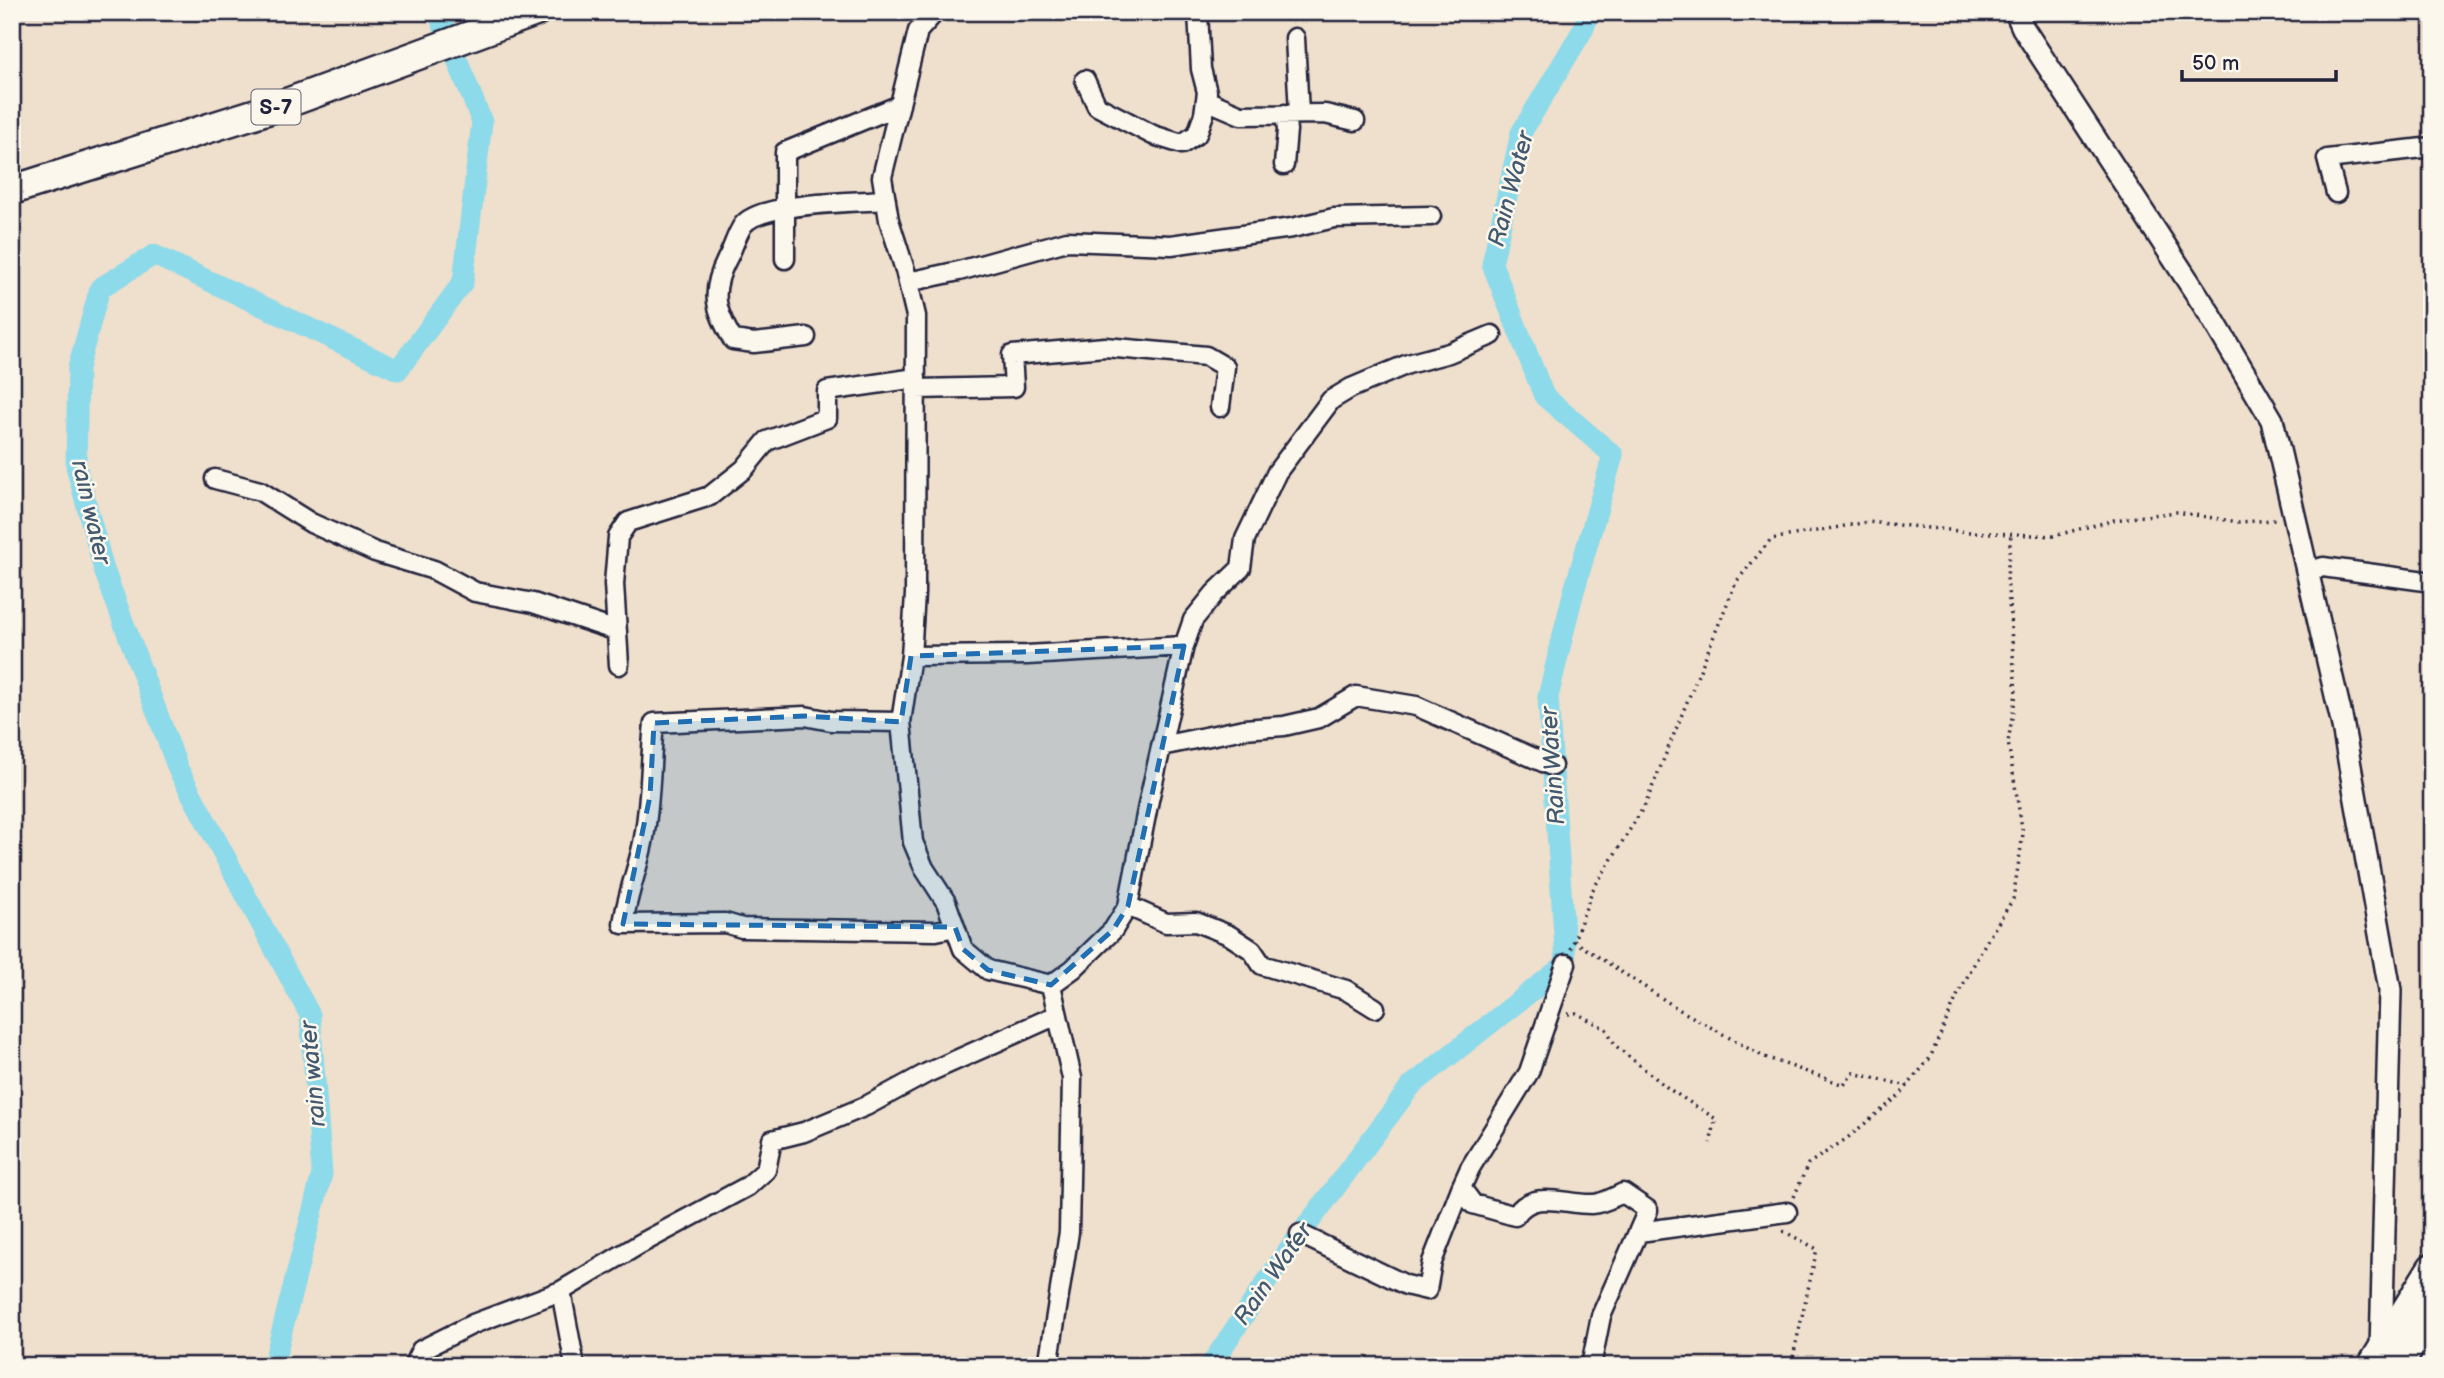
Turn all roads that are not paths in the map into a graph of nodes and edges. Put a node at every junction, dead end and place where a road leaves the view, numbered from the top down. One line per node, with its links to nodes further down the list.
1 (535, 12): 13 (main road, S-7)
2 (935, 12): 8 (street)
3 (1198, 12): 7 (street)
4 (2016, 12): 25 (street)
5 (1296, 38): 9 (street)
6 (1085, 80): 7 (street)
7 (1206, 100): 9 (street)
8 (900, 105): 15 (street); 16 (street)
9 (1292, 113): 10 (street); 12 (street)
10 (1355, 121)
11 (2432, 147): 14 (street)
12 (1284, 165)
13 (12, 190)
14 (2336, 193)
15 (886, 200): 16 (street); 19 (street)
16 (786, 208): 18 (street); 21 (street)
17 (1431, 216): 19 (street)
18 (785, 260)
19 (908, 282): 22 (street)
20 (1492, 335): 28 (street)
21 (806, 337)
22 (916, 383): 23 (street); 27 (street); 29 (street)
23 (1220, 407)
24 (215, 479): 27 (street)
25 (2307, 572): 26 (street); 47 (street)
26 (2432, 582)
27 (617, 631): 30 (street)
28 (1184, 646): 29 (street); 32 (street)
29 (911, 656): 31 (street)
30 (619, 665)
31 (901, 722): 35 (street); 35 (street)
32 (1161, 746): 33 (street); 34 (street)
33 (1552, 766)
34 (1128, 906): 37 (street); 38 (street)
35 (955, 927): 37 (street)
36 (1566, 964): 40 (street)
37 (1051, 985): 39 (street)
38 (1375, 1008)
39 (1057, 1015): 45 (street); 50 (street)
40 (1461, 1188): 42 (street); 43 (street)
41 (1787, 1212): 42 (street)
42 (1639, 1232): 51 (street)
43 (1300, 1234)
44 (2432, 1268): 47 (main road)
45 (561, 1291): 48 (street); 49 (street)
46 (2432, 1310): 47 (main road)
47 (2383, 1362)
48 (413, 1366)
49 (575, 1366)
50 (1048, 1366)
51 (1591, 1366)

